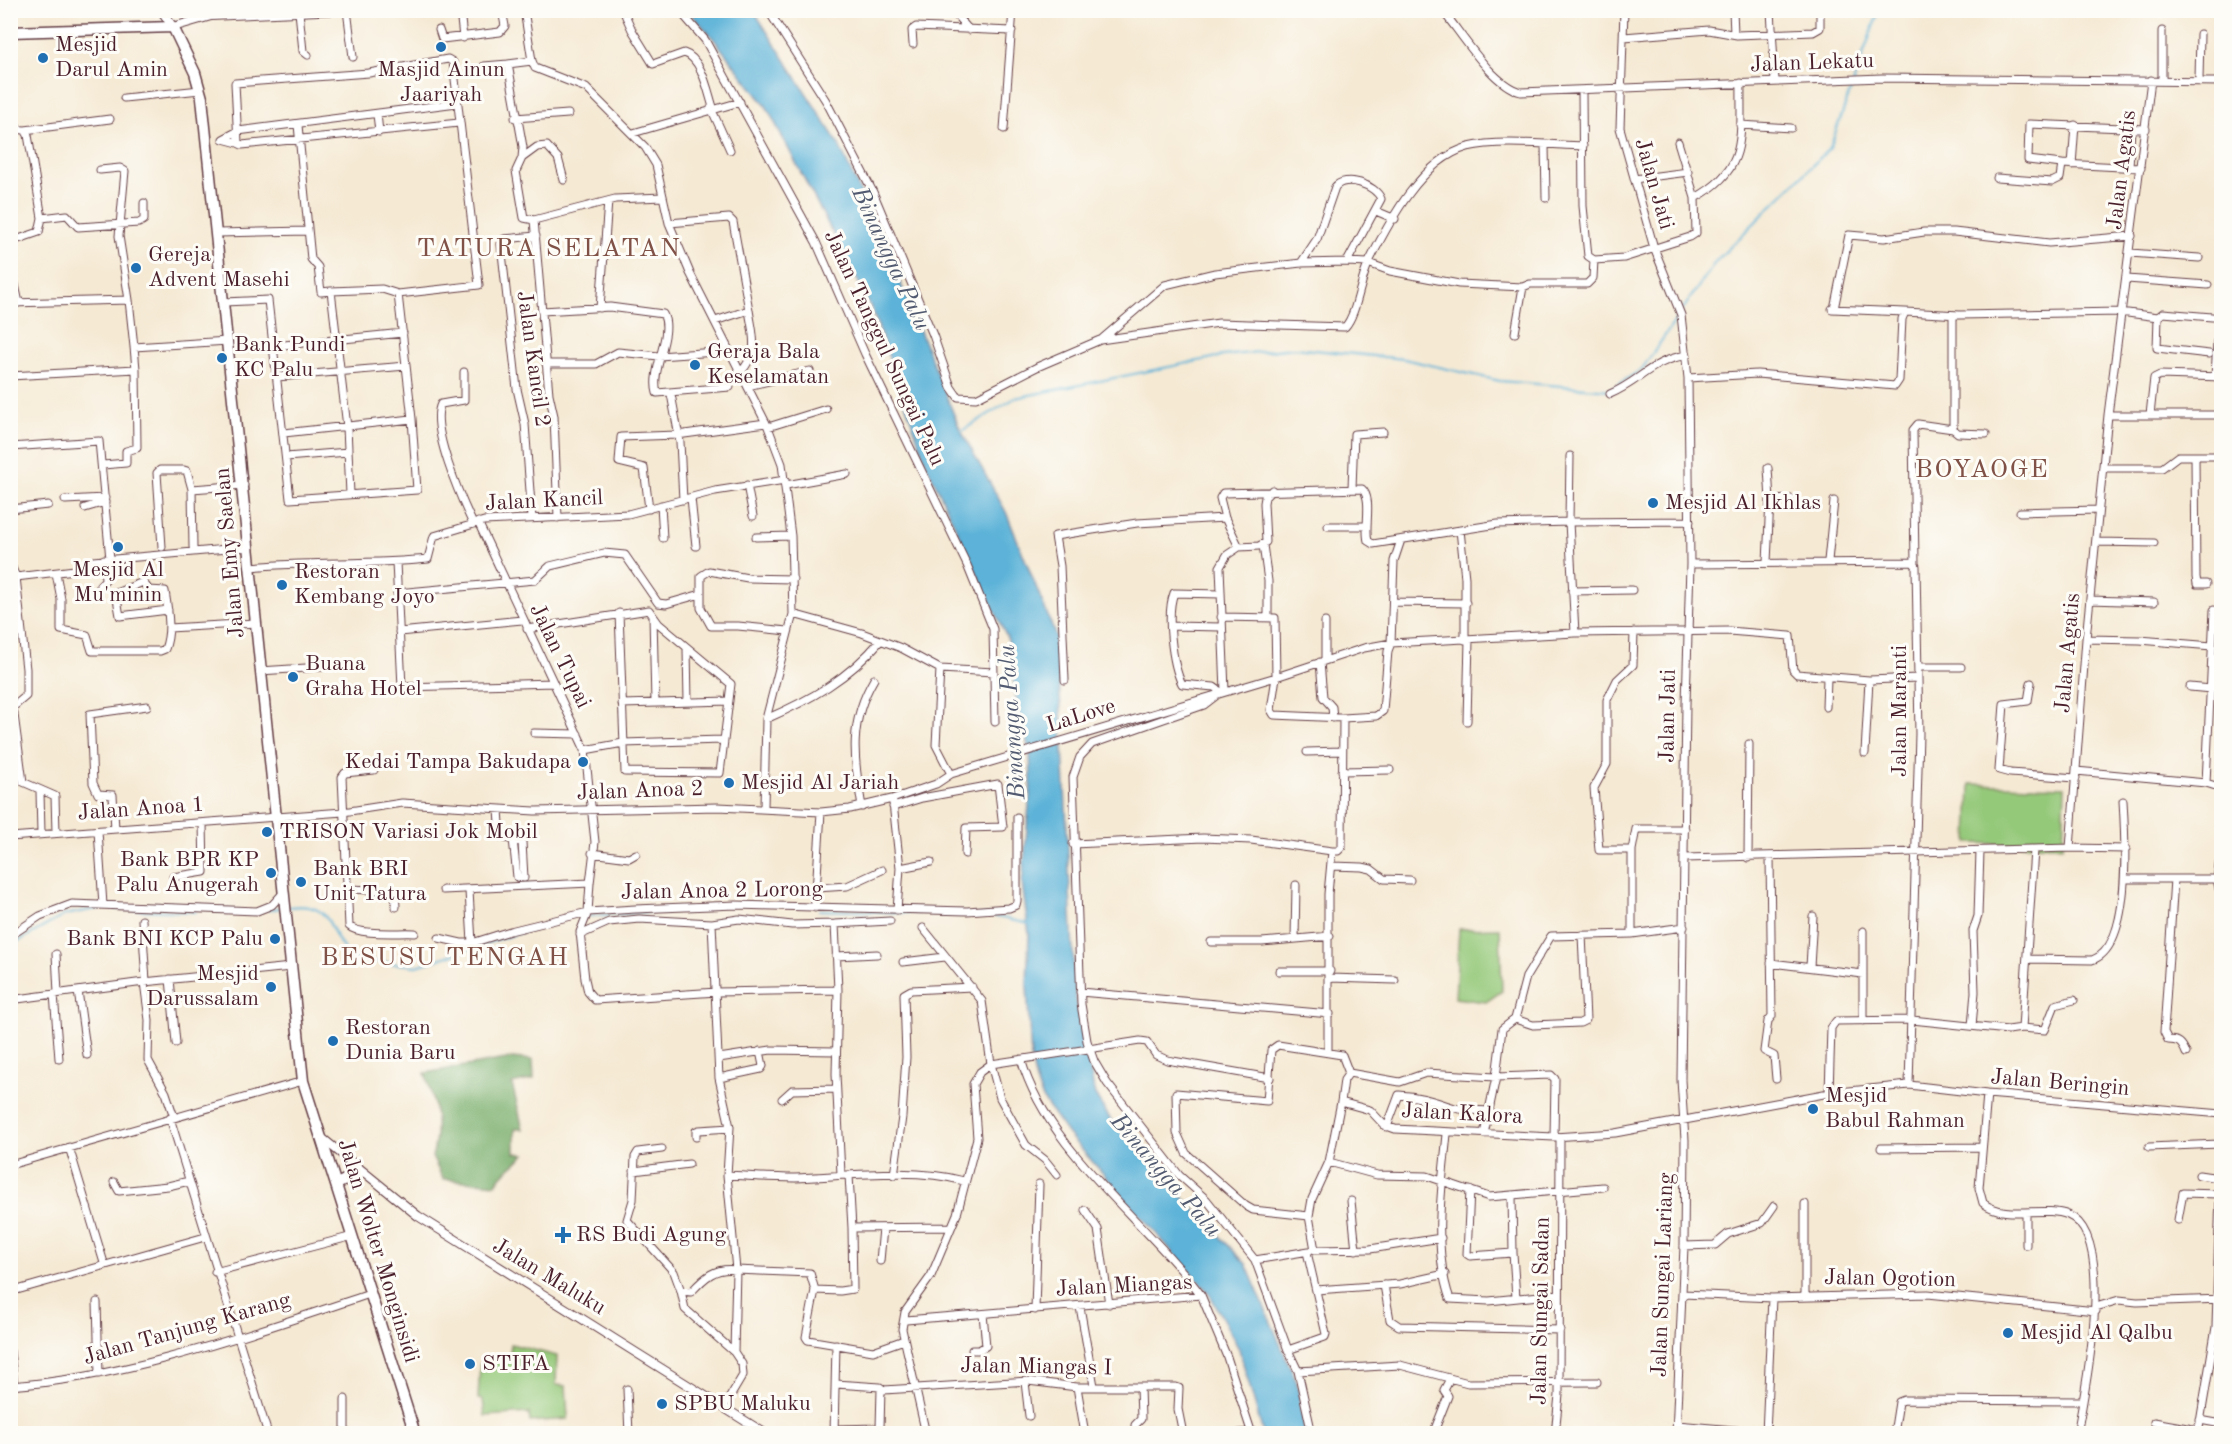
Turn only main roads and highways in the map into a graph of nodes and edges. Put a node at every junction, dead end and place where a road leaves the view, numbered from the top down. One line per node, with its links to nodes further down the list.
1 (162, 10): 5 (main road)
2 (340, 10): 3 (main road)
3 (300, 12): 4 (main road)
4 (211, 13): 5 (main road)
5 (173, 27): 6 (highway); 7 (highway, Jalan Emy Saelan)
6 (10, 32)
7 (303, 1081): 8 (highway, Jalan Wolter Monginsidi)
8 (322, 1138): 9 (main road, Jalan Maluku); 10 (highway, Jalan Wolter Monginsidi)
9 (361, 1172): 10 (highway); 11 (main road, Jalan Maluku)
10 (337, 1184): 12 (highway, Jalan Wolter Monginsidi)
11 (762, 1432)
12 (415, 1434)

